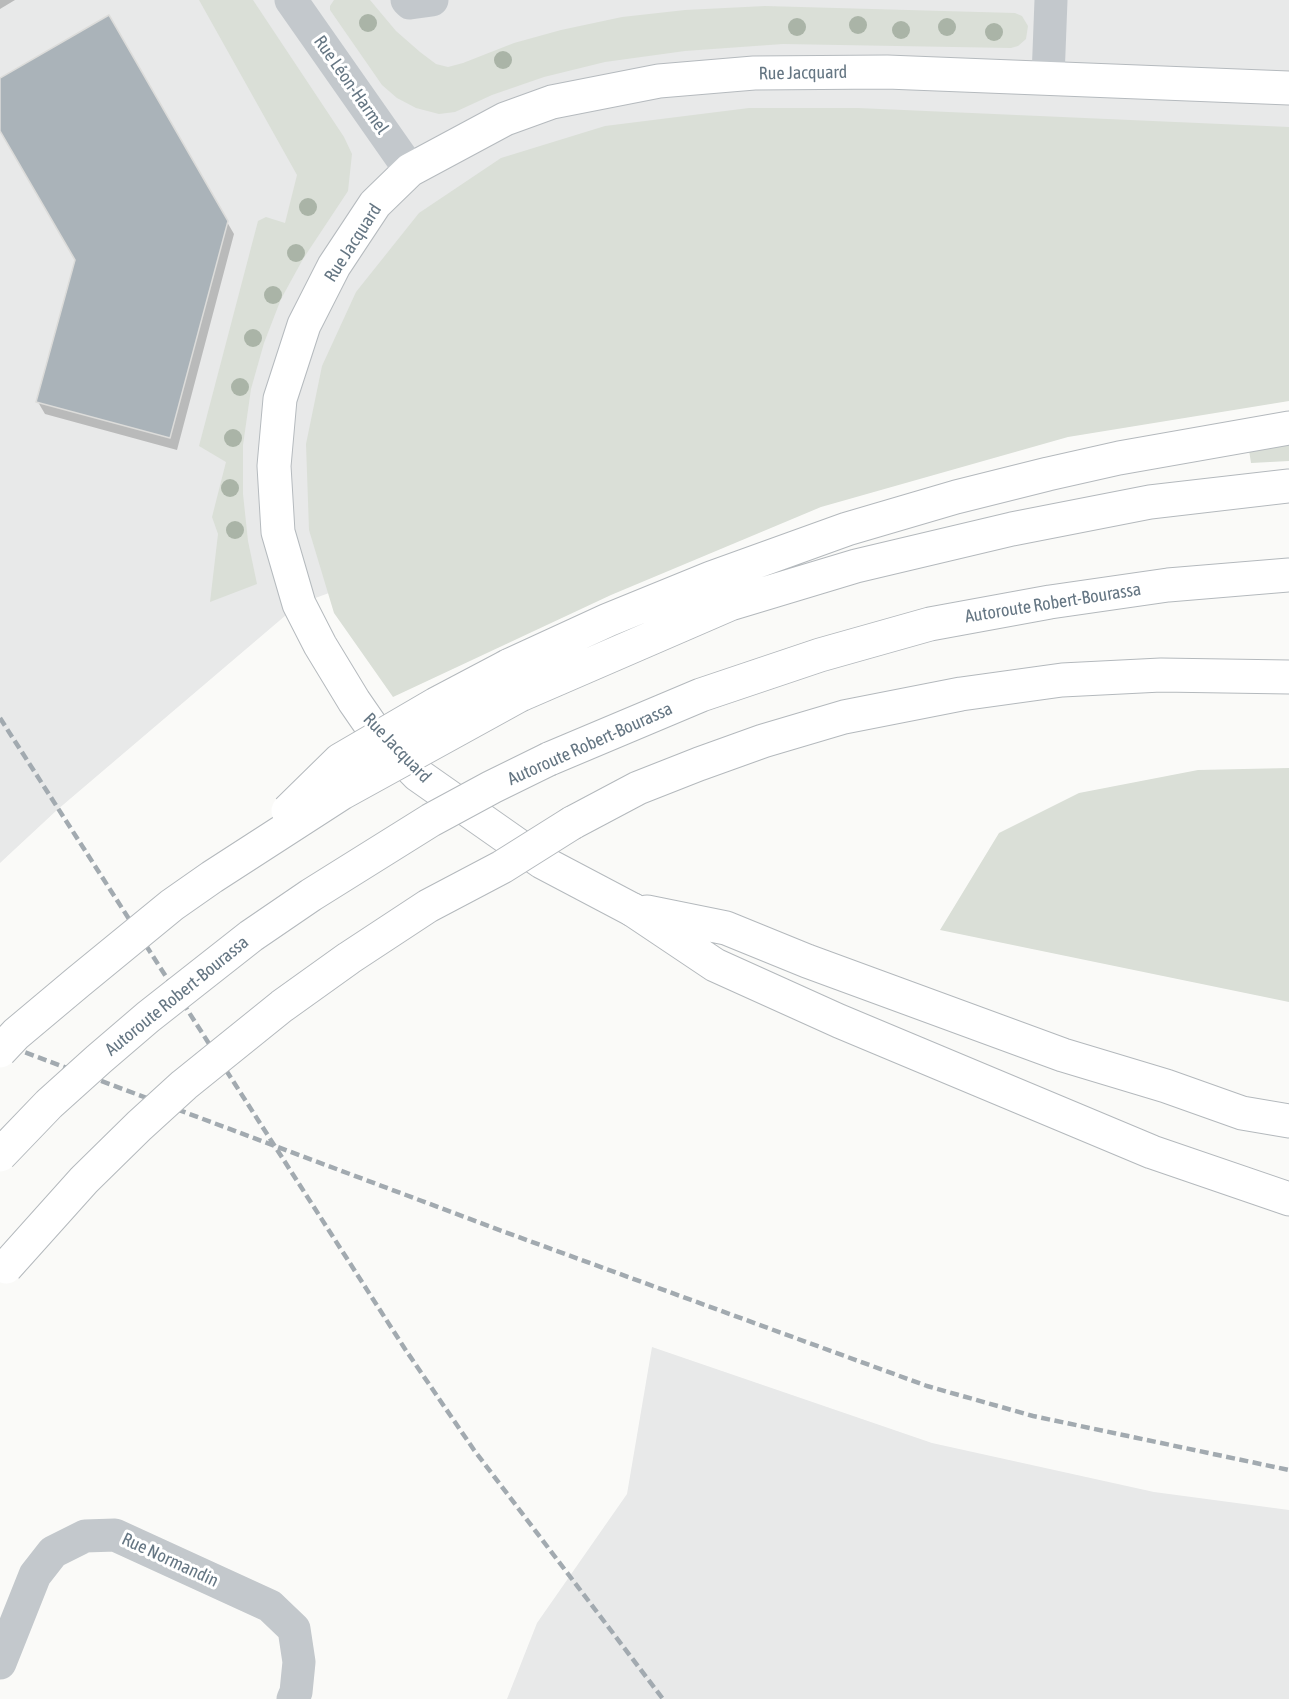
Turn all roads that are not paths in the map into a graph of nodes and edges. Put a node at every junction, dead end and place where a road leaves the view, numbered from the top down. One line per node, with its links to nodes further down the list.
1 (407, 0): 2 (street)
2 (432, 0)
3 (1051, 0): 5 (street)
4 (294, 1): 7 (street, Rue Léon-Harmel)
5 (1048, 78): 6 (main road, Rue Jacquard); 7 (main road, Rue Jacquard)
6 (1289, 88)
7 (410, 170): 13 (main road, Rue Jacquard)
8 (1289, 428): 12 (main road)
9 (1289, 486): 12 (main road)
10 (1289, 575): 16 (main road, Autoroute Robert-Bourassa, bridge)
11 (1289, 677): 18 (main road, bridge)
12 (514, 681): 14 (main road, bridge)
13 (633, 910): 15 (main road); 17 (main road)
14 (0, 1051)
15 (1289, 1121)
16 (0, 1155)
17 (1289, 1199)
18 (3, 1271)
19 (0, 1663): 20 (street, Rue Normandin)
20 (293, 1699)

